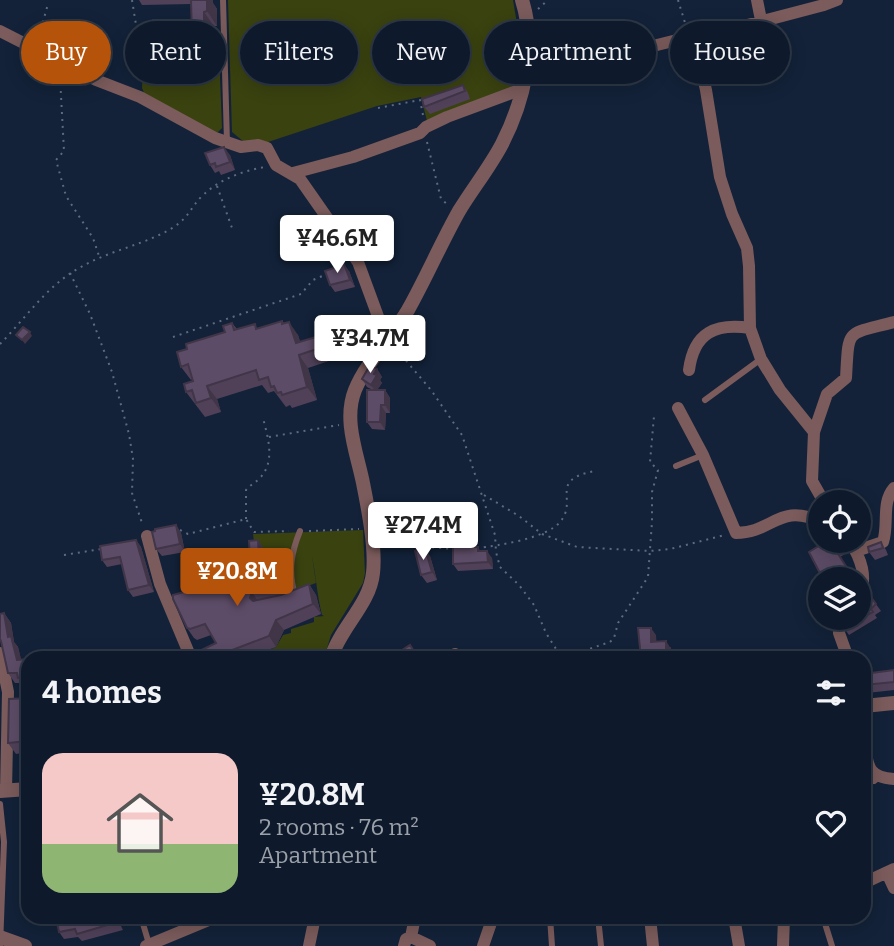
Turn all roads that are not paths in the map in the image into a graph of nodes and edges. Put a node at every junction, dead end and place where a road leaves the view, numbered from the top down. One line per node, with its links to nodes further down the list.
1 (223, 0): 12 (lane)
2 (522, 0): 6 (street)
3 (757, 0): 5 (street)
4 (836, 0): 5 (street)
5 (761, 20): 7 (street)
6 (527, 21)
7 (757, 21)
8 (0, 31): 12 (street)
9 (522, 84): 13 (street)
10 (524, 84): 16 (street)
11 (704, 84): 15 (street)
12 (227, 142): 13 (street)
13 (293, 173): 16 (street)
14 (894, 322): 21 (street)
15 (750, 328): 17 (street); 18 (street)
16 (388, 339): 35 (street)
17 (761, 359): 19 (lane); 21 (street)
18 (689, 370)
19 (705, 400)
20 (678, 408): 22 (street)
21 (814, 432): 25 (street)
22 (703, 455): 23 (lane); 26 (street)
23 (676, 466)
24 (894, 488): 29 (street)
25 (817, 490)
26 (808, 516)
27 (300, 531): 31 (lane)
28 (147, 536): 34 (street)
29 (871, 544)
30 (304, 592): 31 (lane)
31 (295, 595): 32 (lane)
32 (284, 599)
33 (839, 630): 36 (street)
34 (188, 651)
35 (334, 651)
36 (845, 651)
37 (0, 653): 45 (street)
38 (894, 703): 39 (street)
39 (871, 705)
40 (871, 771): 41 (street)
41 (878, 778): 42 (street); 43 (lane)
42 (894, 779)
43 (871, 781)
44 (21, 791): 45 (street)
45 (2, 795): 60 (lane)
46 (891, 871): 47 (street); 48 (street)
47 (871, 881)
48 (894, 888)
49 (143, 924): 62 (lane)
50 (199, 924): 62 (street)
51 (314, 924): 64 (street)
52 (413, 924): 61 (street)
53 (491, 924): 66 (street)
54 (550, 924): 67 (lane)
55 (599, 924): 68 (lane)
56 (651, 924): 69 (street)
57 (735, 924): 70 (street)
58 (784, 924): 71 (street)
59 (825, 924): 72 (lane)
60 (1, 940): 63 (street)
61 (407, 942): 65 (street)
62 (148, 945)
63 (26, 946)
64 (309, 946)
65 (430, 946)
66 (483, 946)
67 (552, 946)
68 (601, 946)
69 (653, 946)
70 (739, 946)
71 (783, 946)
72 (832, 946)

